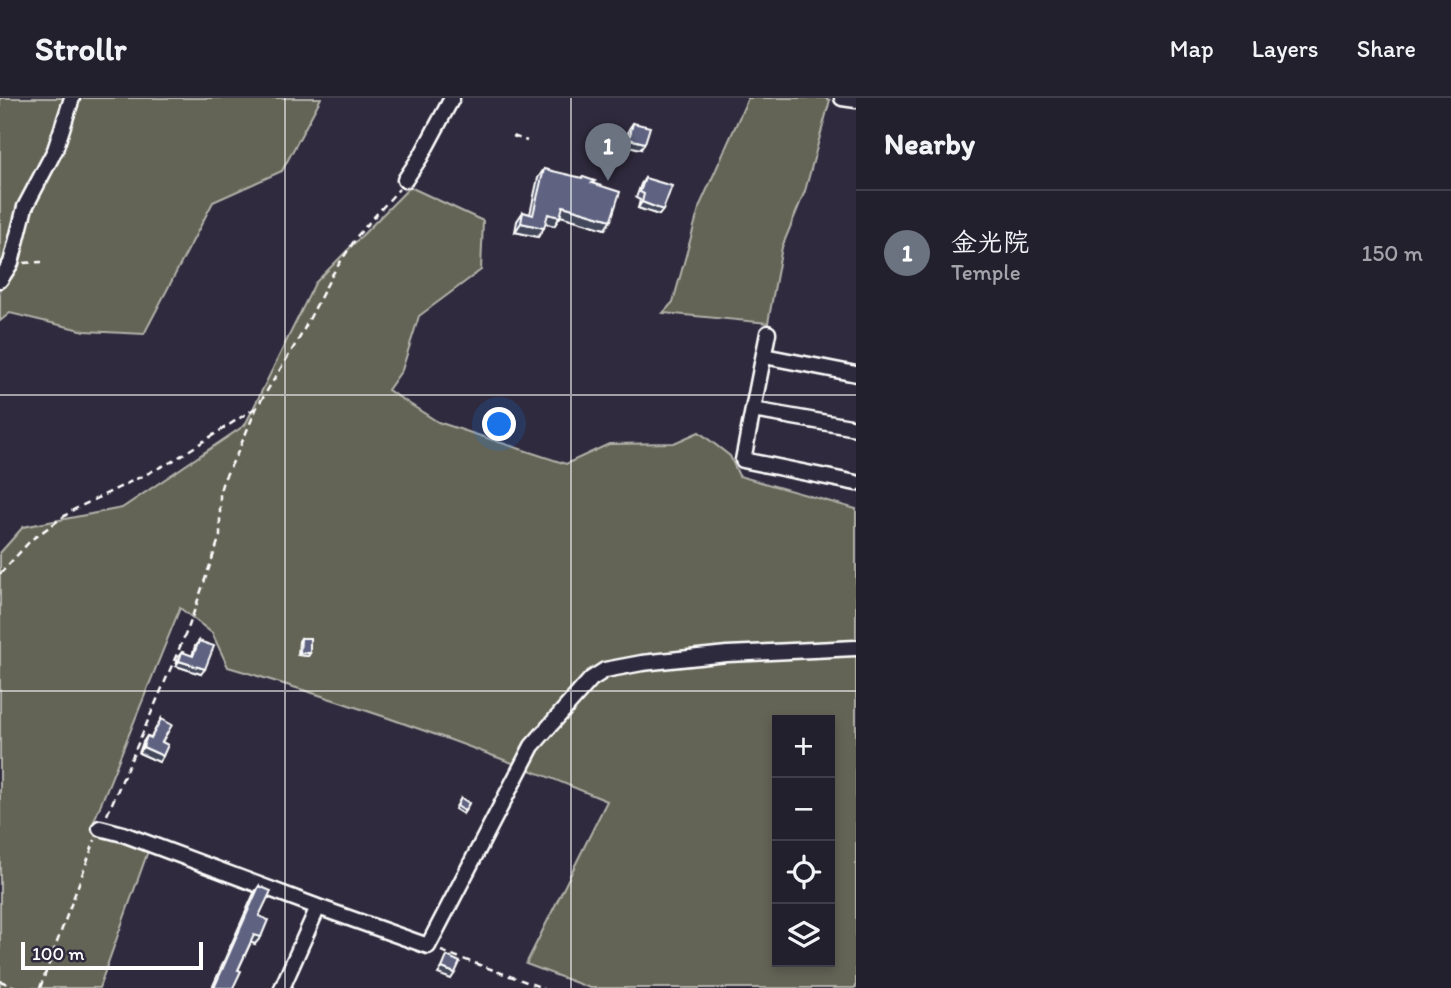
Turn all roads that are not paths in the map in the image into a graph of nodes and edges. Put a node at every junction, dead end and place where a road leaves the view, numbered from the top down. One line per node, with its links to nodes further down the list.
1 (72, 98): 6 (street)
2 (453, 98): 5 (street)
3 (842, 98): 4 (street)
4 (856, 100)
5 (405, 180)
6 (0, 280)
7 (768, 333): 8 (street)
8 (764, 356): 9 (street); 10 (street)
9 (856, 374)
10 (753, 410): 11 (street); 12 (street)
11 (856, 428)
12 (856, 483)
13 (856, 648): 15 (street)
14 (100, 828): 15 (street)
15 (318, 907): 16 (street)
16 (282, 988)

